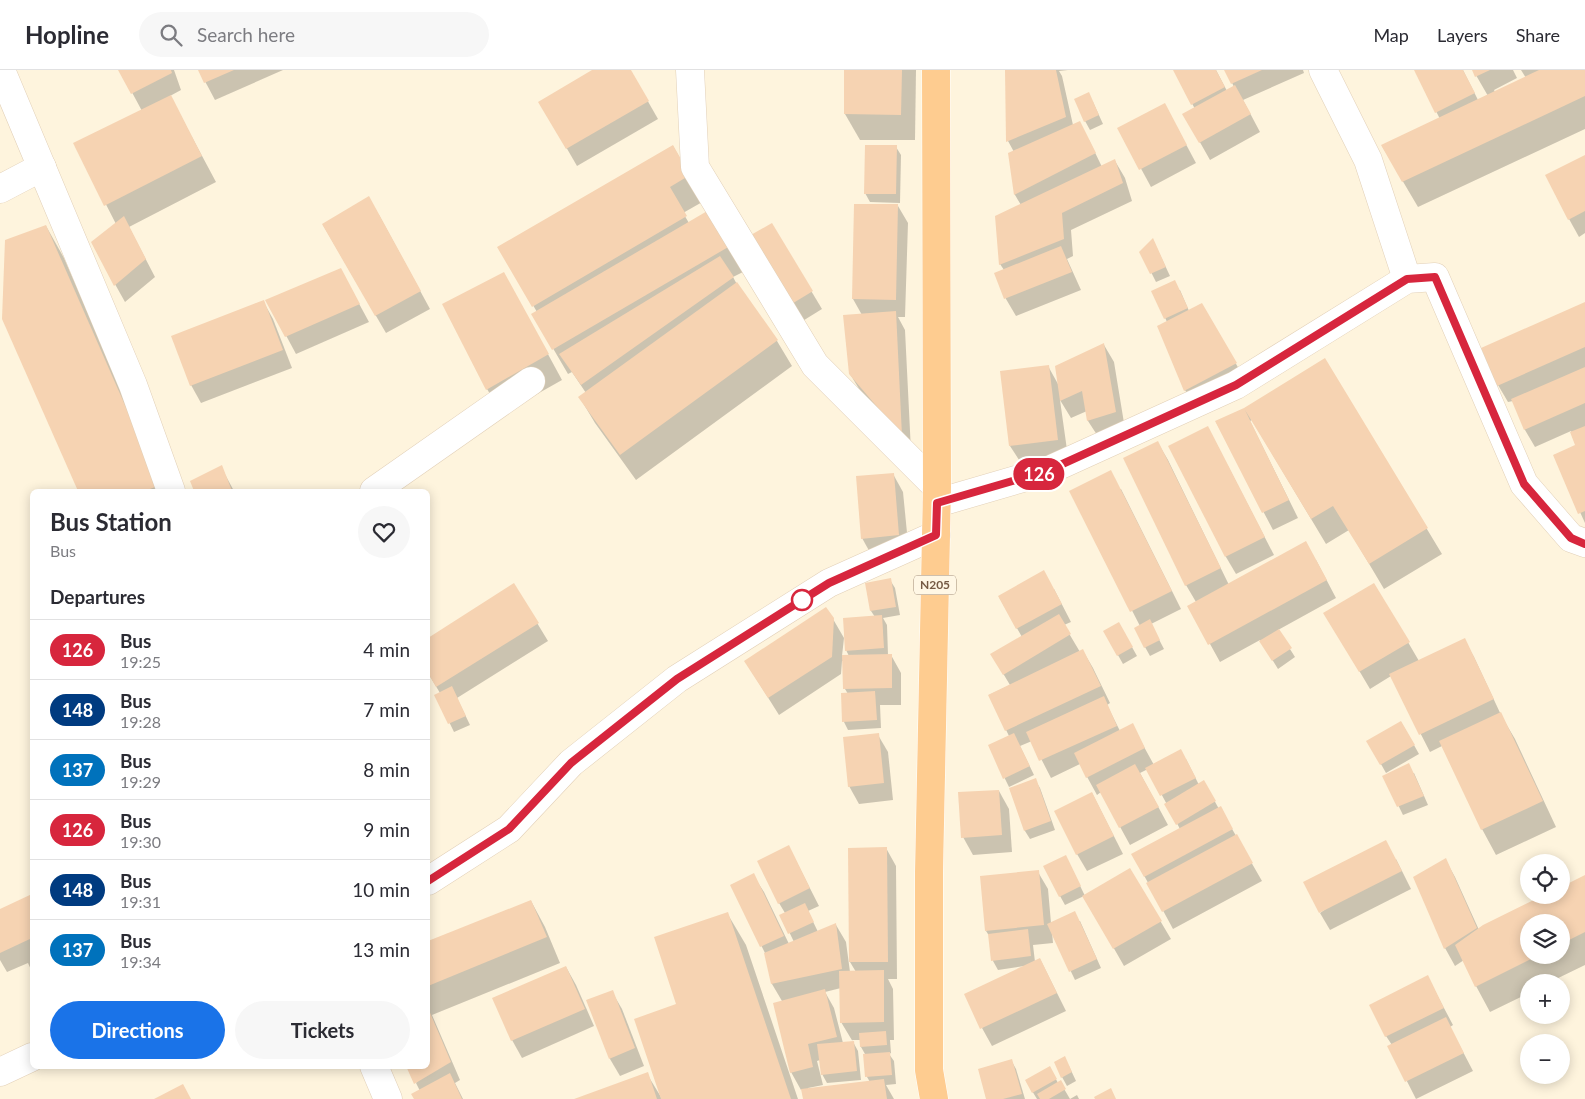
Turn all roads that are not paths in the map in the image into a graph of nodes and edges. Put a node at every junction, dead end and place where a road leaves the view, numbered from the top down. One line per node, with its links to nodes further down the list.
1 (1, 70): 5 (street)
2 (690, 70): 11 (street)
3 (936, 70): 11 (highway, N205)
4 (1323, 70): 7 (street)
5 (42, 167): 6 (street); 9 (street)
6 (0, 189)
7 (1407, 279): 11 (street); 13 (street)
8 (531, 381): 10 (street)
9 (170, 489)
10 (377, 489)
11 (937, 495): 12 (highway, N205)
12 (936, 535): 14 (street); 19 (highway, N205)
13 (1585, 544)
14 (430, 880)
15 (30, 1058): 17 (street)
16 (375, 1069): 18 (street)
17 (0, 1072)
18 (388, 1099)
19 (934, 1099)

